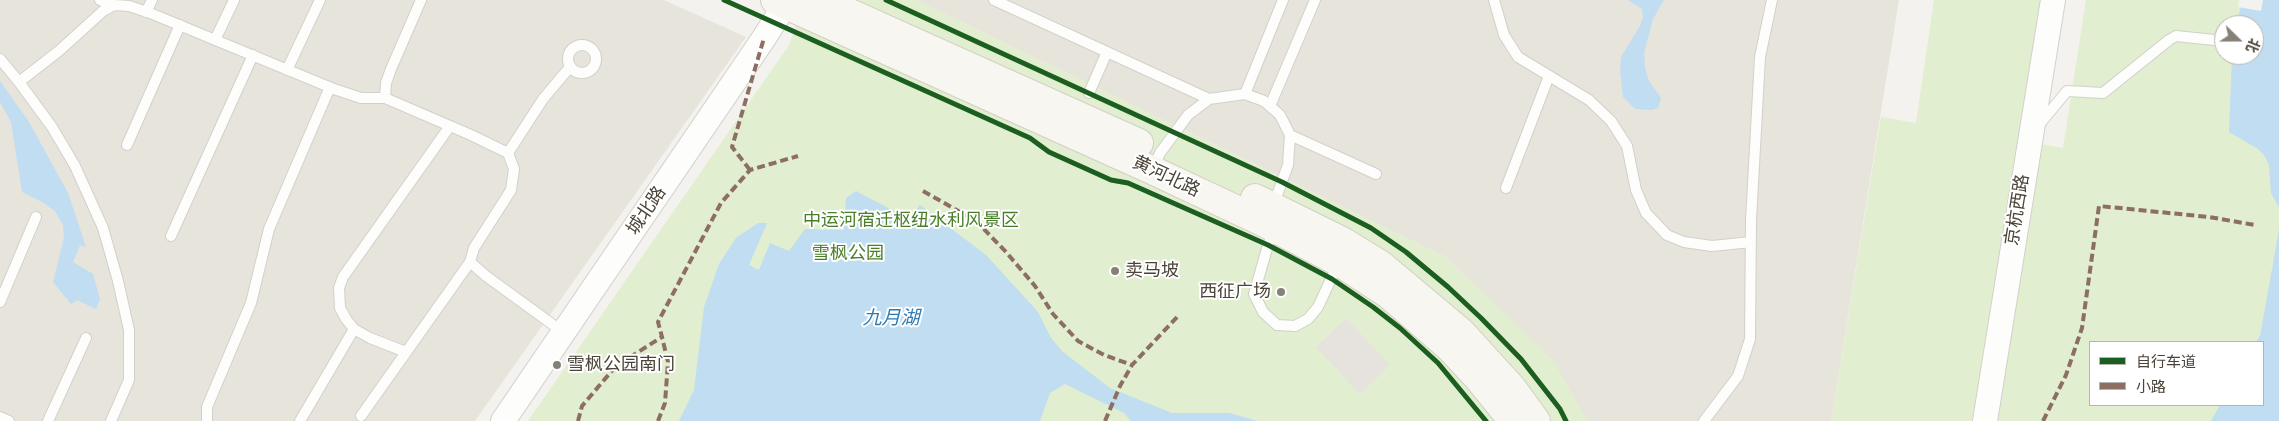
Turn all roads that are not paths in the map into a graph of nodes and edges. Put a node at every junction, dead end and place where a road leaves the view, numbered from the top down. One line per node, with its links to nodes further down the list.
1 (100, 0): 14 (lane)
2 (152, 0): 15 (lane)
3 (234, 0): 17 (lane)
4 (320, 0): 23 (lane)
5 (421, 0): 29 (lane)
6 (821, 0): 37 (main road, 黄河北路)
7 (994, 0): 19 (lane)
8 (1283, 0): 28 (lane)
9 (1315, 0): 31 (lane)
10 (1494, 0): 24 (lane)
11 (1772, 0): 43 (lane)
12 (2053, 0): 33 (street, 京杭西路)
13 (783, 2): 37 (main road, 黄河北路); 48 (street, 城北路)
14 (114, 5): 15 (lane); 25 (lane)
15 (146, 12): 16 (lane)
16 (180, 26): 17 (lane); 35 (lane)
17 (216, 40): 20 (lane)
18 (2214, 40): 33 (lane)
19 (1107, 52): 27 (lane); 30 (lane)
20 (252, 56): 23 (lane); 42 (lane)
21 (0, 59): 25 (lane)
22 (570, 67): 36 (lane)
23 (287, 70): 26 (lane)
24 (1549, 76): 39 (lane); 43 (lane)
25 (20, 82): 55 (lane)
26 (330, 87): 29 (lane); 56 (lane)
27 (1089, 93)
28 (1245, 94): 30 (lane); 31 (lane)
29 (385, 98): 32 (lane)
30 (1209, 99): 37 (lane)
31 (1270, 106): 34 (lane)
32 (450, 126): 36 (lane); 47 (lane)
33 (2031, 134): 62 (street, 京杭西路)
34 (1290, 135): 38 (lane); 41 (lane)
35 (127, 145)
36 (508, 153): 44 (lane)
37 (1156, 162): 41 (main road, 黄河北路)
38 (1376, 174)
39 (1506, 188)
40 (36, 218): 46 (lane)
41 (1271, 219): 45 (main road, 黄河北路); 45 (lane); 60 (main road, 黄河北路)
42 (171, 236)
43 (1751, 242): 61 (lane)
44 (470, 262): 48 (lane); 50 (lane)
45 (1339, 262): 59 (main road, 黄河北路)
46 (0, 302)
47 (354, 329): 50 (lane); 57 (lane)
48 (564, 332): 58 (street, 城北路)
49 (86, 338): 54 (lane)
50 (406, 352): 51 (lane)
51 (361, 416)
52 (0, 417): 53 (lane)
53 (8, 421)
54 (48, 421)
55 (111, 421)
56 (207, 421)
57 (300, 421)
58 (502, 421)
59 (1513, 421)
60 (1536, 421)
61 (1704, 421)
62 (1985, 421)

